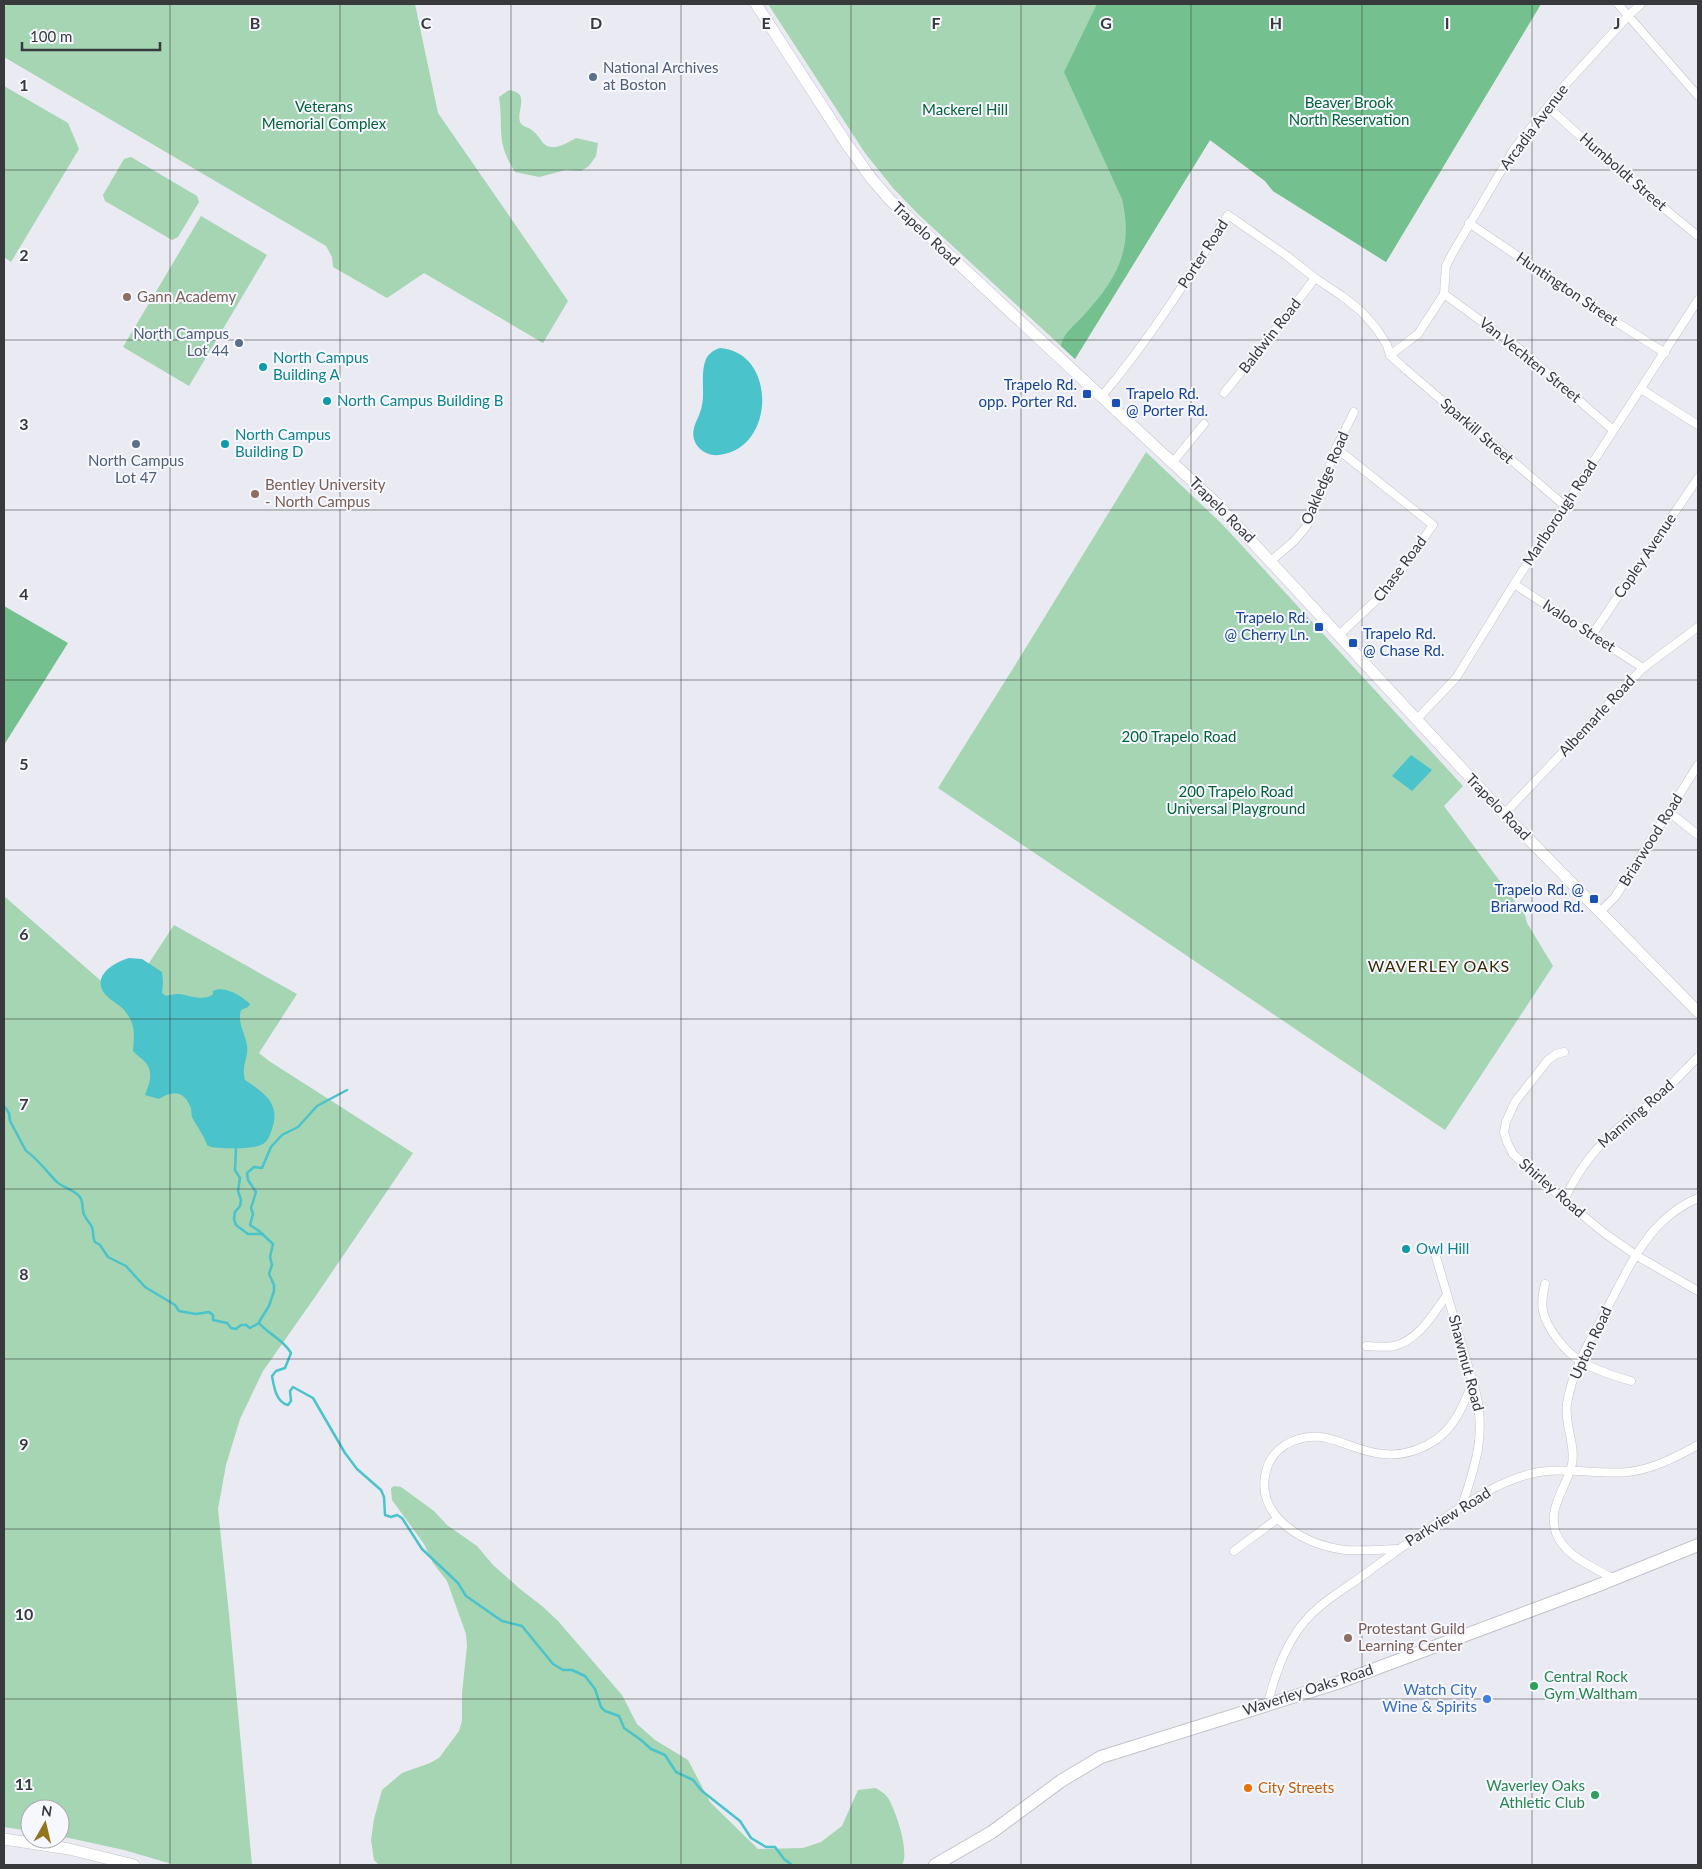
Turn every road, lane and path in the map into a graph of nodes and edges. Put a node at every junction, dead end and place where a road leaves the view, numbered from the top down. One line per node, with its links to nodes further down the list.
1 (756, 4): 16 (main road, Trapelo Road)
2 (1618, 4): 4 (street)
3 (1641, 4): 4 (street, Arcadia Avenue)
4 (1629, 15): 5 (street); 6 (street, Arcadia Avenue)
5 (1697, 93)
6 (1548, 107): 7 (street, Arcadia Avenue); 8 (street, Humboldt Street)
7 (1469, 223): 10 (street, Arcadia Avenue); 12 (street, Huntington Street)
8 (1698, 236)
9 (1315, 278): 13 (street, Porter Road); 15 (street, Baldwin Road); 16 (street, Porter Road)
10 (1444, 294): 13 (street); 20 (street, Van Vechten Street)
11 (1698, 300): 12 (street, Marlborough Road)
12 (1665, 353): 14 (street, Marlborough Road)
13 (1390, 355): 24 (street, Sparkill Street)
14 (1641, 389): 19 (street); 20 (street, Marlborough Road)
15 (1224, 393)
16 (1102, 396): 22 (main road, Trapelo Road)
17 (1354, 412): 21 (street, Oakledge Road)
18 (1204, 424): 22 (street)
19 (1698, 425)
20 (1614, 430): 24 (street, Marlborough Road)
21 (1336, 448): 25 (street, Oakledge Road); 28 (street, Chase Road)
22 (1173, 462): 25 (main road, Trapelo Road)
23 (1698, 478): 29 (street, Copley Avenue)
24 (1565, 506): 26 (street, Marlborough Road)
25 (1271, 561): 28 (main road, Trapelo Road)
26 (1514, 584): 29 (street, Ivaloo Street); 31 (street, Marlborough Road)
27 (1698, 627): 30 (street, Albemarle Road)
28 (1339, 635): 31 (main road, Trapelo Road)
29 (1592, 635): 30 (street, Ivaloo Street)
30 (1643, 668): 34 (street, Albemarle Road)
31 (1416, 720): 34 (main road, Trapelo Road)
32 (1698, 765): 33 (street, Briarwood Road)
33 (1669, 812): 35 (street); 36 (street, Briarwood Road)
34 (1504, 814): 36 (main road, Trapelo Road)
35 (1698, 836)
36 (1600, 912): 37 (main road, Trapelo Road)
37 (1698, 1012)
38 (1564, 1052): 41 (street, Shirley Road)
39 (1698, 1057): 41 (street, Manning Road)
40 (1698, 1198): 43 (street, Upton Road)
41 (1564, 1200): 43 (street, Shirley Road)
42 (1434, 1250): 46 (street, Shawmut Road)
43 (1637, 1256): 45 (street, Shirley Road); 48 (street, Upton Road)
44 (1545, 1284): 48 (street)
45 (1698, 1291)
46 (1447, 1295): 47 (street); 50 (street, Shawmut Road)
47 (1366, 1346)
48 (1579, 1360): 49 (street); 52 (street, Upton Road)
49 (1631, 1381)
50 (1473, 1382): 53 (street, Shawmut Road); 54 (street)
51 (1698, 1445): 52 (street, Parkview Road)
52 (1570, 1470): 53 (street, Parkview Road); 58 (street, Upton Road)
53 (1462, 1506): 56 (street, Parkview Road)
54 (1277, 1519): 56 (street); 57 (street)
55 (1698, 1545): 58 (main road, Waverley Oaks Road)
56 (1398, 1549): 59 (street, Parkview Road)
57 (1234, 1550)
58 (1614, 1579): 59 (main road, Waverley Oaks Road)
59 (1268, 1703): 62 (main road, Waverley Oaks Road)
60 (4, 1839): 61 (main road)
61 (134, 1865)
62 (935, 1865)

